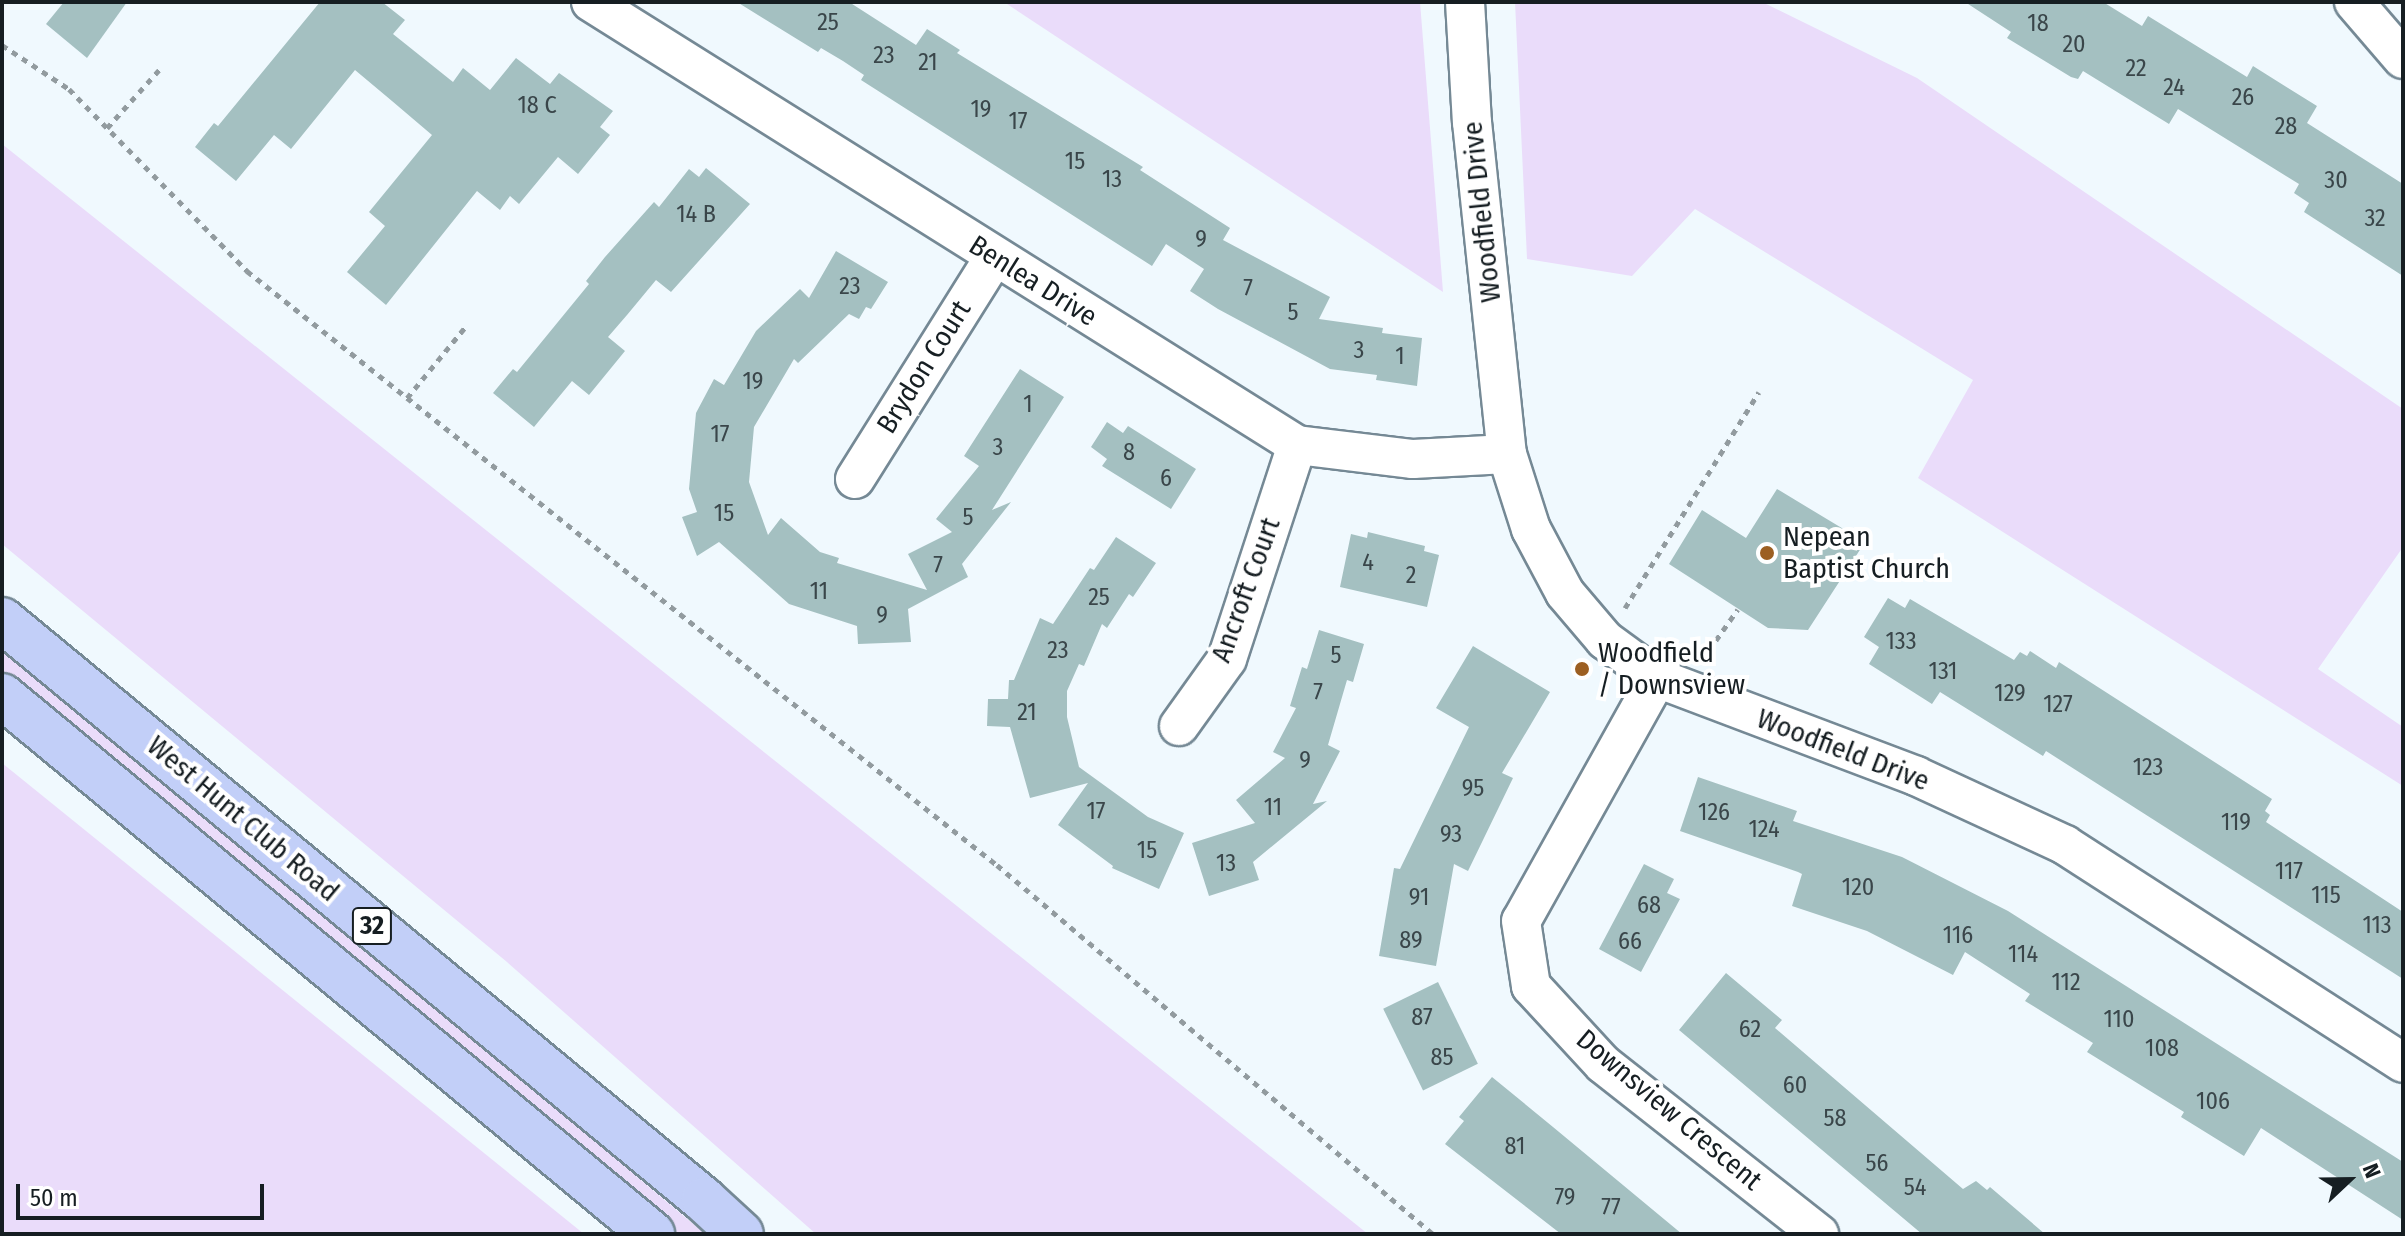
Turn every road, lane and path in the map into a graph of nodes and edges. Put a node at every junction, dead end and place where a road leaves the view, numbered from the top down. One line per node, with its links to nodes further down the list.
1 (591, 2): 8 (street, Benlea Drive)
2 (1465, 2): 13 (street, Woodfield Drive)
3 (2353, 2): 5 (street)
4 (2, 45): 7 (path)
5 (2403, 59)
6 (159, 70): 7 (path)
7 (107, 128): 11 (path)
8 (994, 257): 12 (street, Benlea Drive); 14 (street, Brydon Court)
9 (467, 325): 11 (path)
10 (1759, 392): 17 (path)
11 (407, 398): 24 (path)
12 (1297, 445): 13 (street, Benlea Drive); 20 (street, Ancroft Court)
13 (1507, 454): 17 (street, Woodfield Drive)
14 (855, 479)
15 (1738, 609): 18 (path)
16 (2, 620): 23 (main road, West Hunt Club Road / 32)
17 (1605, 640): 18 (street, Woodfield Drive)
18 (1670, 683): 21 (street, Woodfield Drive); 25 (street, Downsview Crescent)
19 (2, 696): 22 (main road, West Hunt Club Road / 32)
20 (1179, 726)
21 (2403, 1063)
22 (652, 1234)
23 (741, 1234)
24 (1433, 1234)
25 (1819, 1234)

